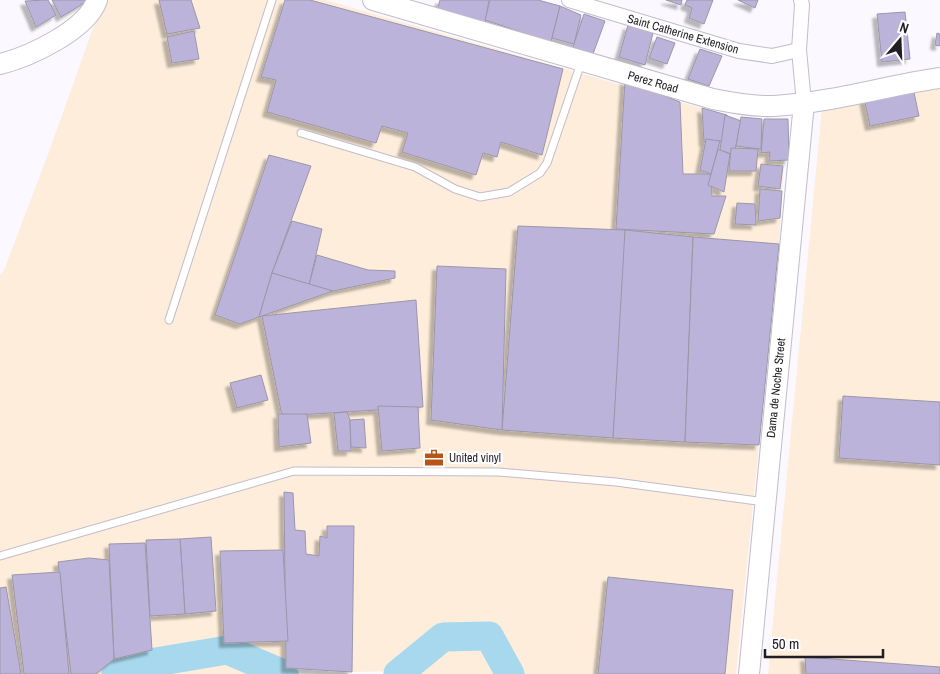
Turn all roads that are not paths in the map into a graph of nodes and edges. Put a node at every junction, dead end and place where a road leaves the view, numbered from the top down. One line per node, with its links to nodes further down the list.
1 (97, 0): 8 (street)
2 (272, 0): 12 (lane)
3 (373, 0): 7 (street, Perez Road)
4 (569, 0): 6 (street, Saint Catherine Extension)
5 (801, 0): 6 (street)
6 (799, 50): 10 (street)
7 (582, 62): 10 (street, Perez Road); 11 (lane)
8 (0, 64)
9 (940, 78): 10 (street, Perez Road)
10 (804, 103): 13 (street, Dama de Noche Street)
11 (301, 133)
12 (169, 320)
13 (765, 502): 14 (lane); 15 (street, Dama de Noche Street)
14 (0, 556)
15 (749, 674)

